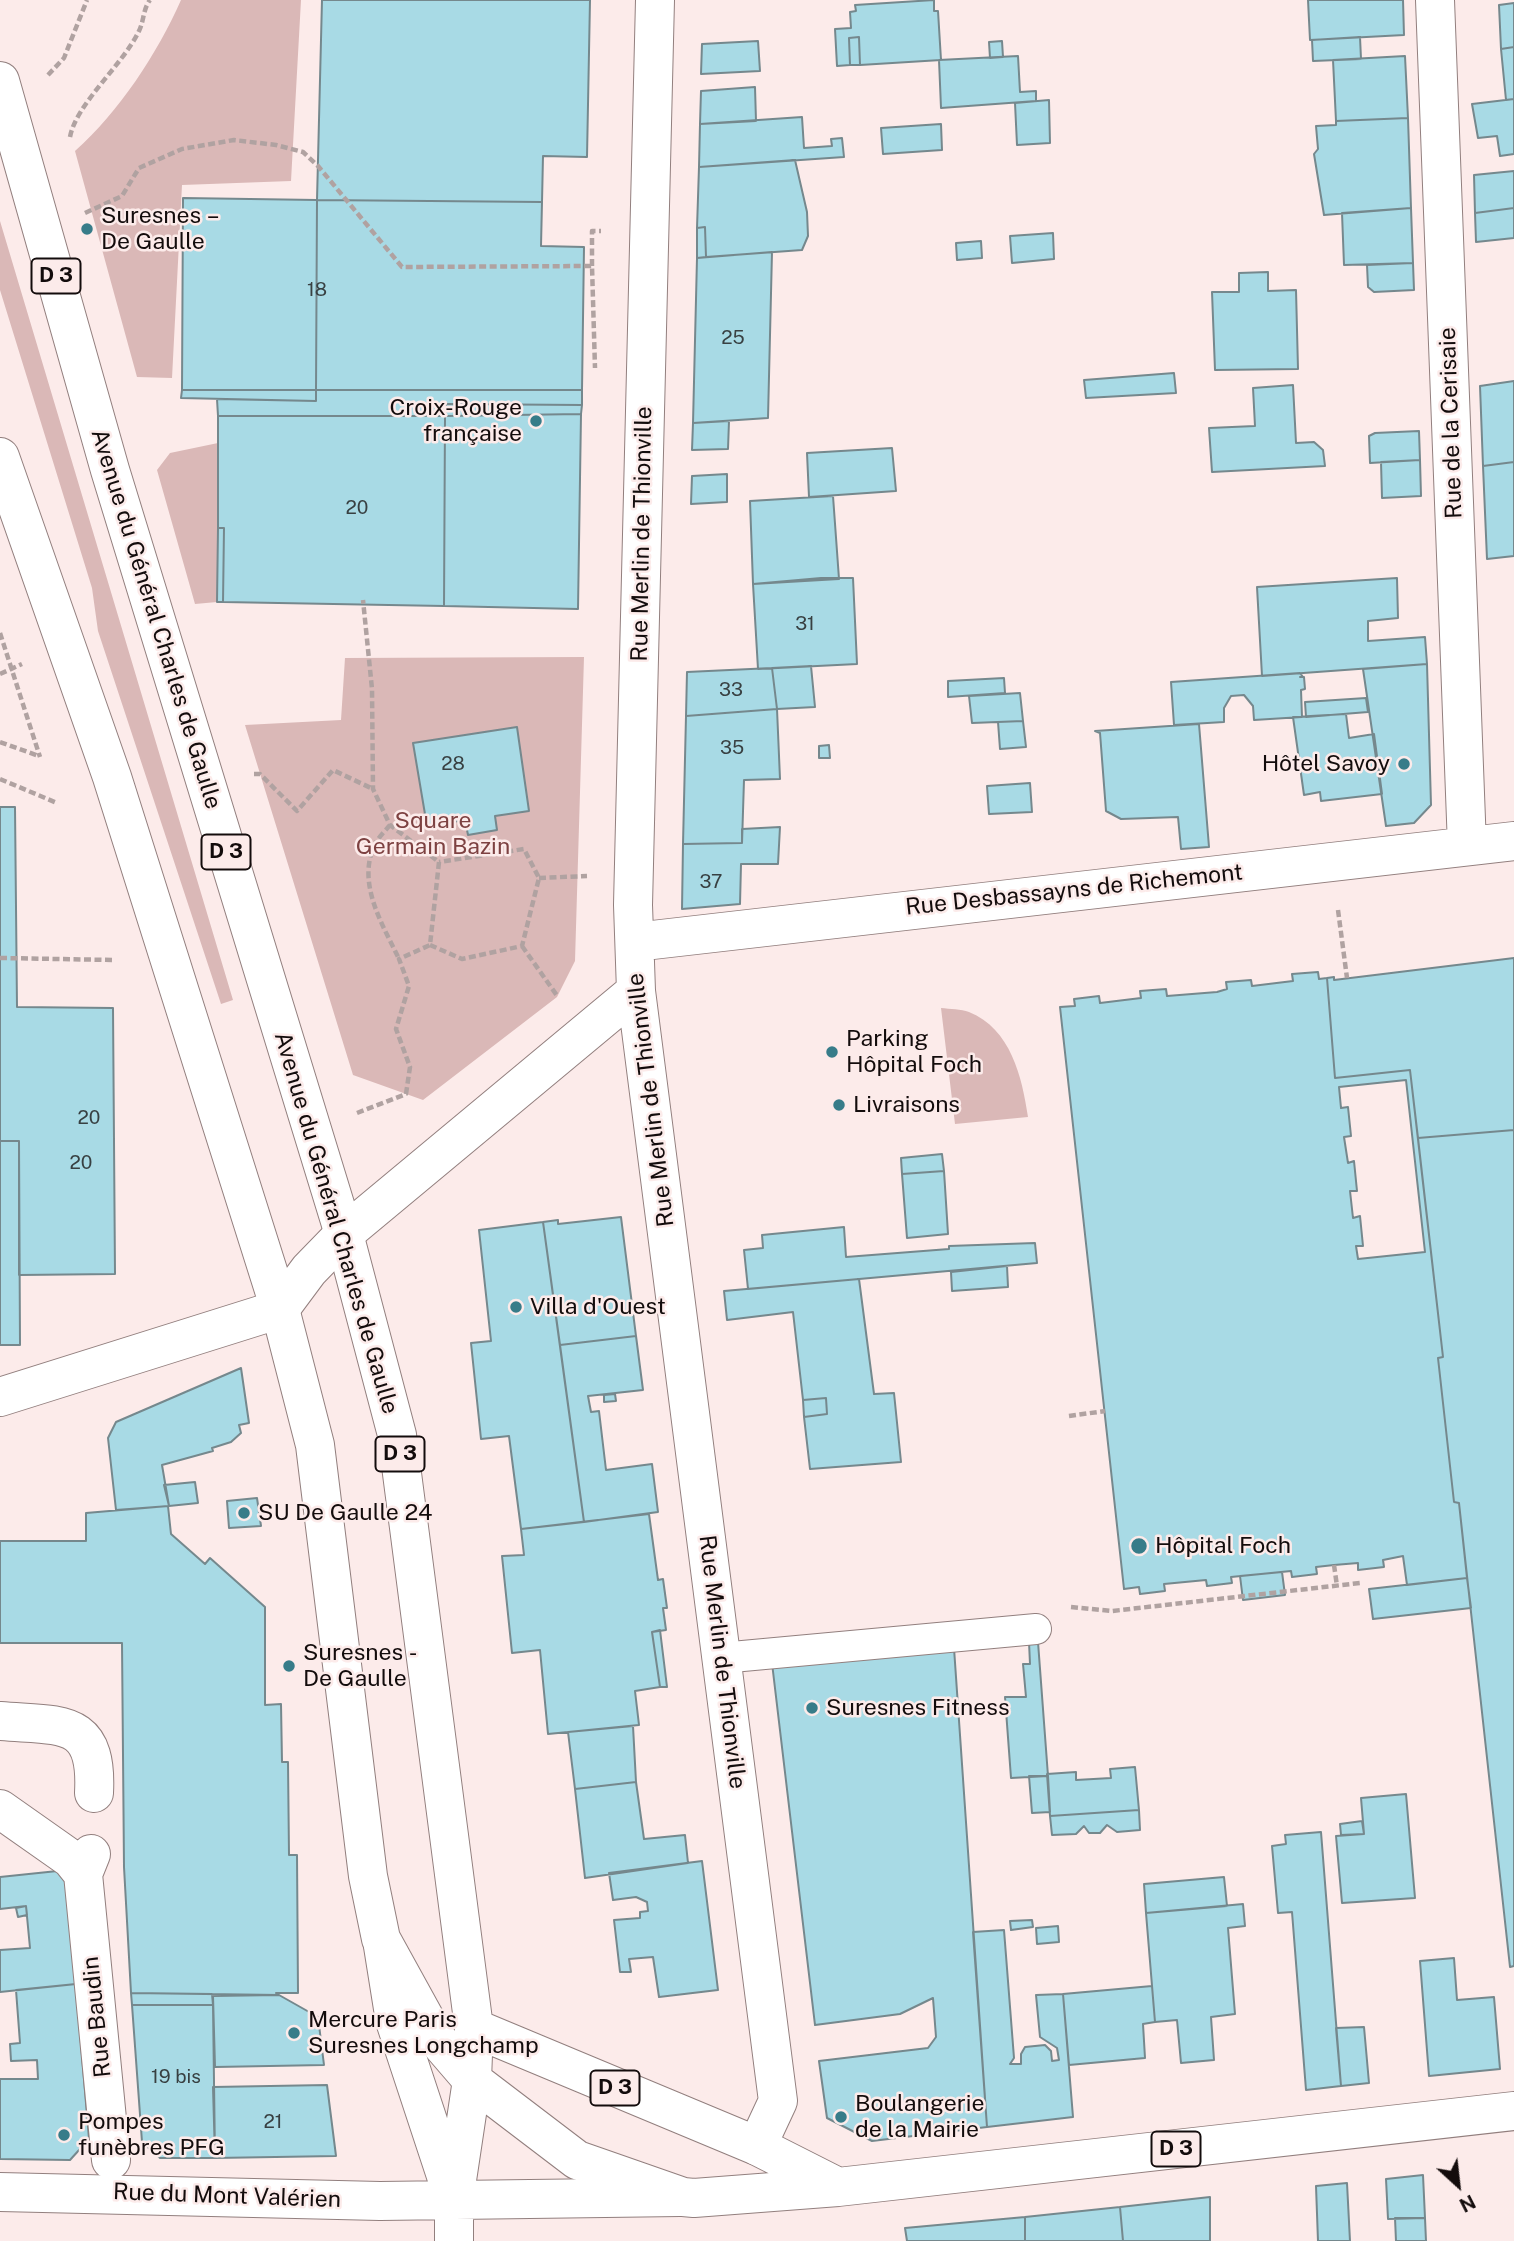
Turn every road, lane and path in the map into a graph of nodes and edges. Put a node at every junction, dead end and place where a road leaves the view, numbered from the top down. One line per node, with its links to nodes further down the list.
1 (87, 0): 5 (path)
2 (150, 0): 7 (path)
3 (655, 0): 23 (street, Rue Merlin de Thionville)
4 (1435, 0): 20 (street, Rue de la Cerisaie)
5 (44, 78)
6 (0, 81): 33 (street, Avenue du Général Charles de Gaulle / D 3)
7 (70, 137)
8 (81, 215): 9 (path)
9 (595, 372)
10 (0, 457): 34 (street, D 3)
11 (363, 600): 15 (path)
12 (0, 633): 13 (path)
13 (0, 742)
14 (0, 779): 16 (path)
15 (373, 789): 17 (path); 18 (path)
16 (57, 803)
17 (297, 811)
18 (390, 825): 21 (path); 27 (path)
19 (1514, 841): 20 (street, Rue Desbassayns de Richemont)
20 (1467, 846): 23 (street, Rue Desbassayns de Richemont)
21 (439, 862): 24 (path); 25 (path)
22 (1336, 900): 29 (path)
23 (635, 942): 30 (street, Rue Merlin de Thionville)
24 (430, 945): 25 (path); 27 (path)
25 (522, 946): 31 (path)
26 (0, 958): 28 (path)
27 (399, 959): 32 (path)
28 (114, 960)
29 (1347, 978)
30 (636, 990): 33 (street); 43 (street, Rue Merlin de Thionville)
31 (570, 996)
32 (352, 1114)
33 (344, 1234): 34 (street); 48 (street, Avenue du Général Charles de Gaulle / D 3)
34 (281, 1309): 35 (street); 47 (street, D 3)
35 (0, 1397)
36 (1105, 1411): 37 (path)
37 (1069, 1416)
38 (1334, 1565): 40 (path)
39 (1360, 1583): 40 (path)
40 (1337, 1586): 41 (path)
41 (1112, 1611)
42 (1036, 1629): 43 (lane)
43 (721, 1658): 51 (street, Rue Merlin de Thionville)
44 (0, 1721): 45 (street)
45 (94, 1793)
46 (0, 1809): 52 (street, Rue Baudin)
47 (381, 1939): 49 (street, D 3); 56 (street, D 3)
48 (474, 2028): 49 (street, Avenue du Général Charles de Gaulle); 51 (street, D 3)
49 (472, 2080): 55 (street, D 3); 56 (street, Avenue du Général Charles de Gaulle)
50 (1514, 2111): 53 (street, D 3)
51 (757, 2146): 53 (street, D 3)
52 (111, 2160)
53 (838, 2187): 55 (street, D 3)
54 (0, 2192): 56 (street, Rue du Mont Valérien)
55 (683, 2197): 56 (street, D 3)
56 (454, 2200): 57 (street)
57 (454, 2241)

